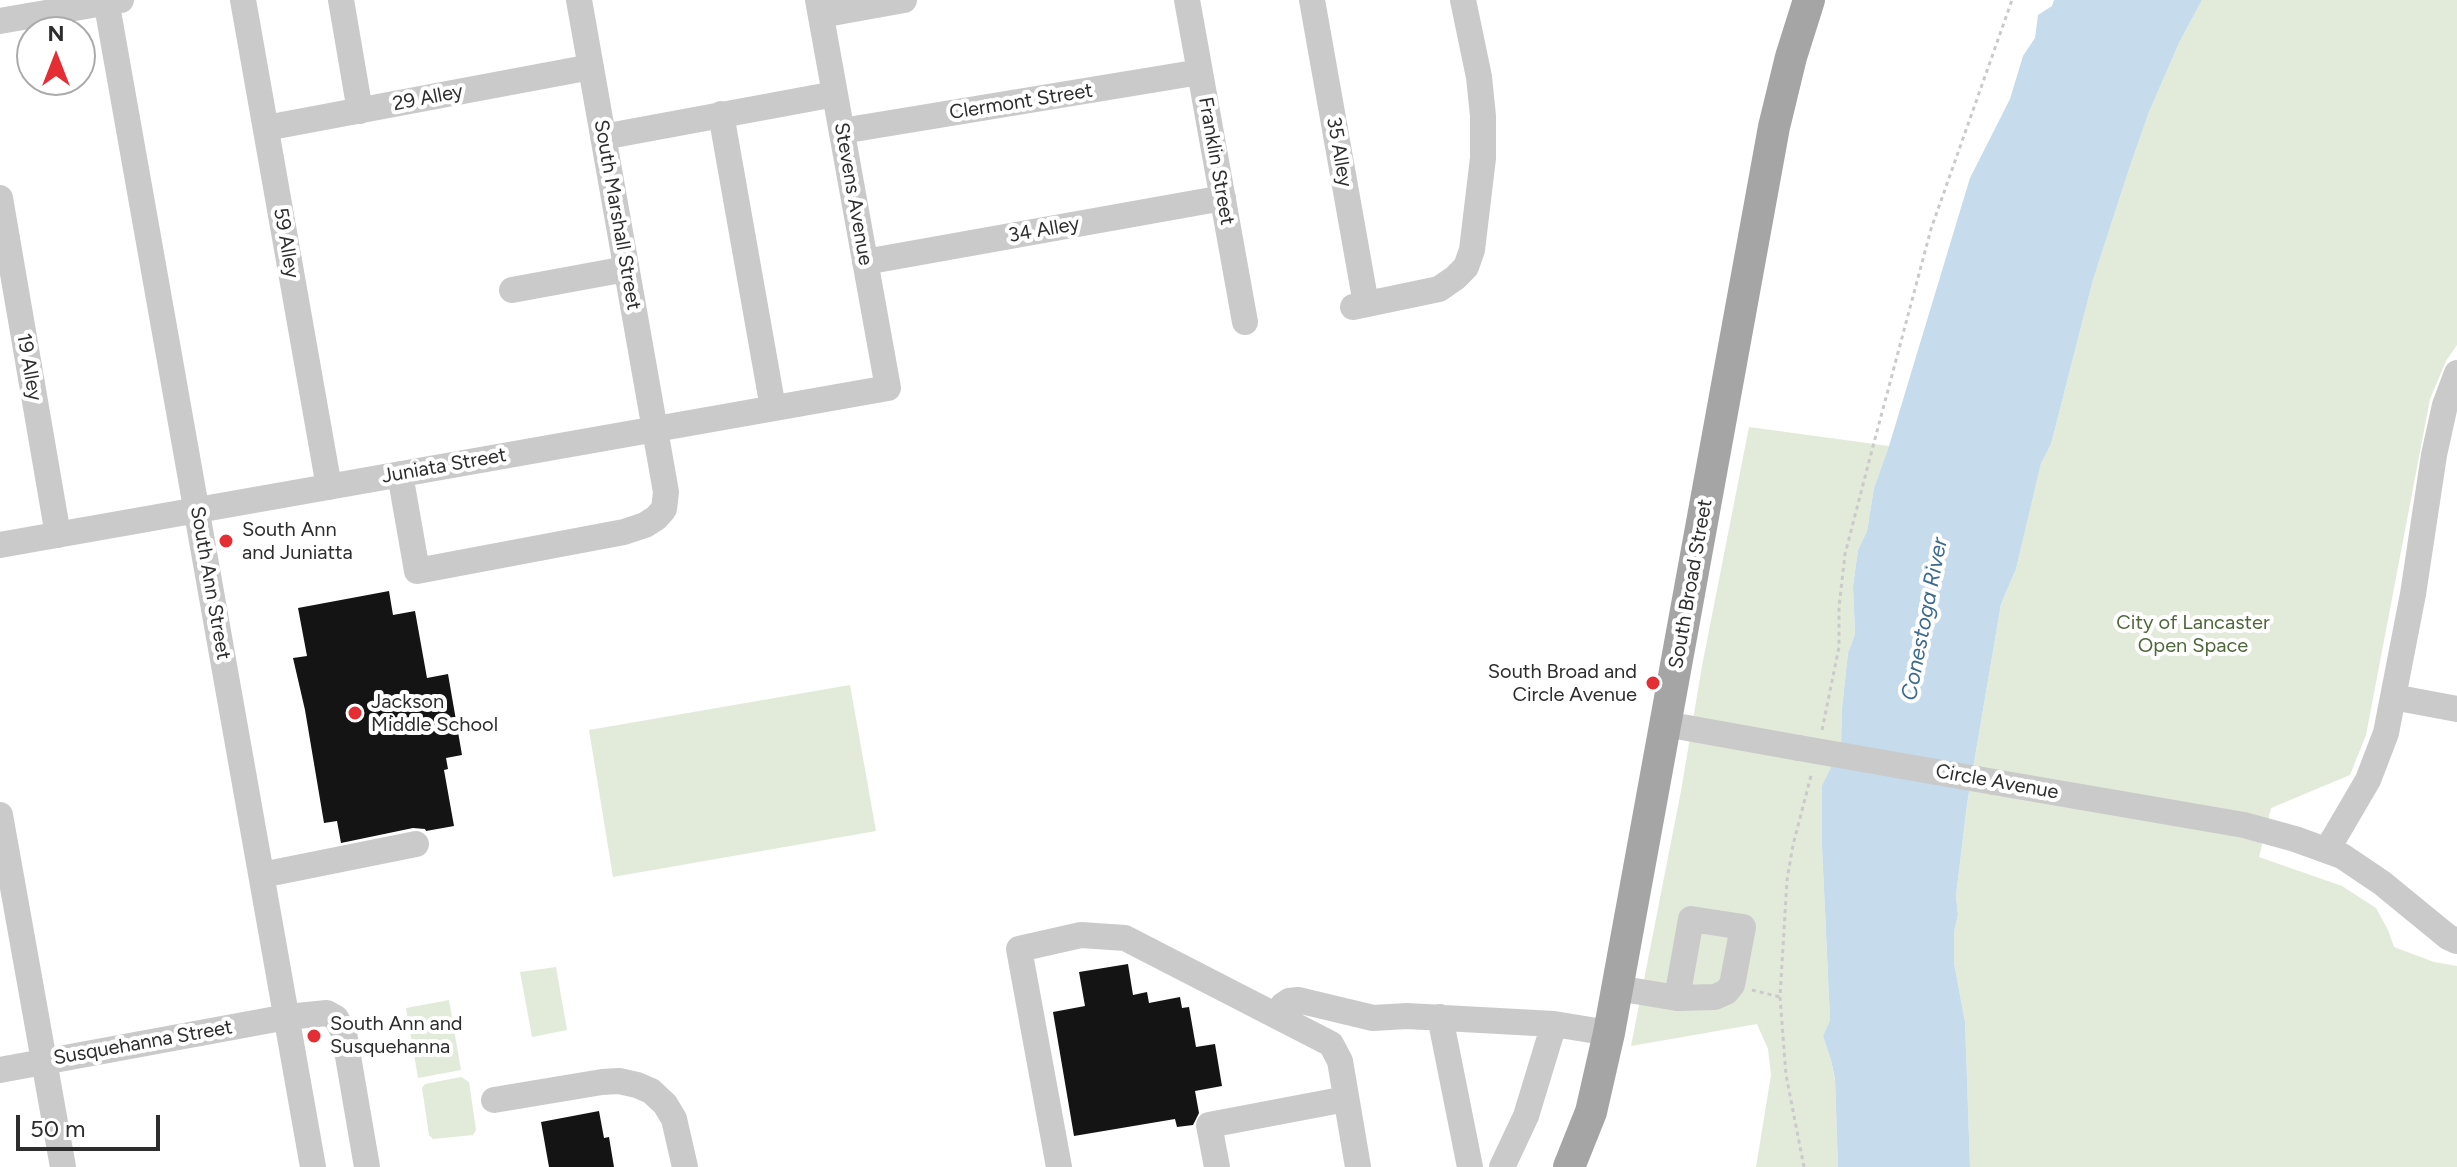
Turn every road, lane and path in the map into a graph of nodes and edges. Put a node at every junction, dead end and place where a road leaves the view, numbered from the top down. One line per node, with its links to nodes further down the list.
1 (243, 0): 18 (street, 59 Alley)
2 (341, 0): 16 (street)
3 (579, 0): 13 (street, South Marshall Street)
4 (904, 0): 11 (street)
5 (1187, 0): 14 (street, Franklin Street)
6 (1312, 0): 7 (street, 35 Alley)
7 (1463, 0)
8 (1809, 0): 38 (main road, South Broad Street)
9 (2012, 0): 39 (path)
10 (112, 1): 12 (street); 33 (street, South Ann Street)
11 (820, 8): 15 (street, Stevens Avenue)
12 (0, 21)
13 (591, 67): 16 (street, 29 Alley); 20 (street, South Marshall Street)
14 (1200, 72): 19 (street, Clermont Street); 22 (street, Franklin Street)
15 (835, 94): 17 (street); 19 (street, Stevens Avenue)
16 (360, 111): 18 (street, 29 Alley)
17 (721, 114): 20 (street); 29 (street)
18 (266, 128): 32 (street, 59 Alley)
19 (842, 131): 23 (street, Stevens Avenue)
20 (603, 137): 24 (street, South Marshall Street)
21 (0, 198): 34 (street, 19 Alley)
22 (1223, 198): 23 (street, 34 Alley); 26 (street, Franklin Street)
23 (865, 262): 28 (street, Stevens Avenue)
24 (626, 269): 25 (street); 30 (street, South Marshall Street)
25 (512, 290)
26 (1245, 322)
27 (2457, 373): 36 (street)
28 (888, 388): 29 (street, Juniata Street)
29 (773, 408): 30 (street, Juniata Street)
30 (655, 429): 31 (street, Juniata Street); 31 (street, South Marshall Street)
31 (400, 474): 32 (street, Juniata Street)
32 (329, 487): 33 (street, Juniata Street)
33 (197, 510): 34 (street, Juniata Street); 44 (street, South Ann Street)
34 (58, 535): 35 (street, Juniata Street)
35 (0, 545)
36 (2393, 697): 37 (street); 43 (street)
37 (2452, 712)
38 (1665, 724): 40 (street, Circle Avenue); 46 (main road, South Broad Street)
39 (1821, 733)
40 (1807, 754): 43 (street, Circle Avenue, bridge); 48 (path)
41 (0, 815): 55 (street)
42 (416, 844): 44 (street)
43 (2327, 850): 45 (street, Circle Avenue)
44 (262, 875): 51 (street, South Ann Street)
45 (2457, 941)
46 (1617, 988): 49 (street); 54 (main road, South Broad Street)
47 (1746, 988): 48 (path)
48 (1780, 997): 69 (path)
49 (1677, 998)
50 (1277, 1015): 52 (street); 57 (street); 63 (street)
51 (287, 1017): 55 (street, Susquehanna Street); 60 (street, South Ann Street); 61 (street, Susquehanna Street)
52 (1440, 1017): 53 (street); 66 (street)
53 (1554, 1024): 54 (street); 67 (street)
54 (1609, 1033): 68 (main road, South Broad Street)
55 (45, 1062): 56 (street, Susquehanna Street); 59 (street)
56 (0, 1070)
57 (1346, 1099): 64 (street); 65 (street)
58 (494, 1100): 62 (street)
59 (63, 1167)
60 (313, 1167)
61 (367, 1167)
62 (685, 1167)
63 (1059, 1167)
64 (1217, 1167)
65 (1357, 1167)
66 (1470, 1167)
67 (1502, 1167)
68 (1569, 1167)
69 (1804, 1167)

